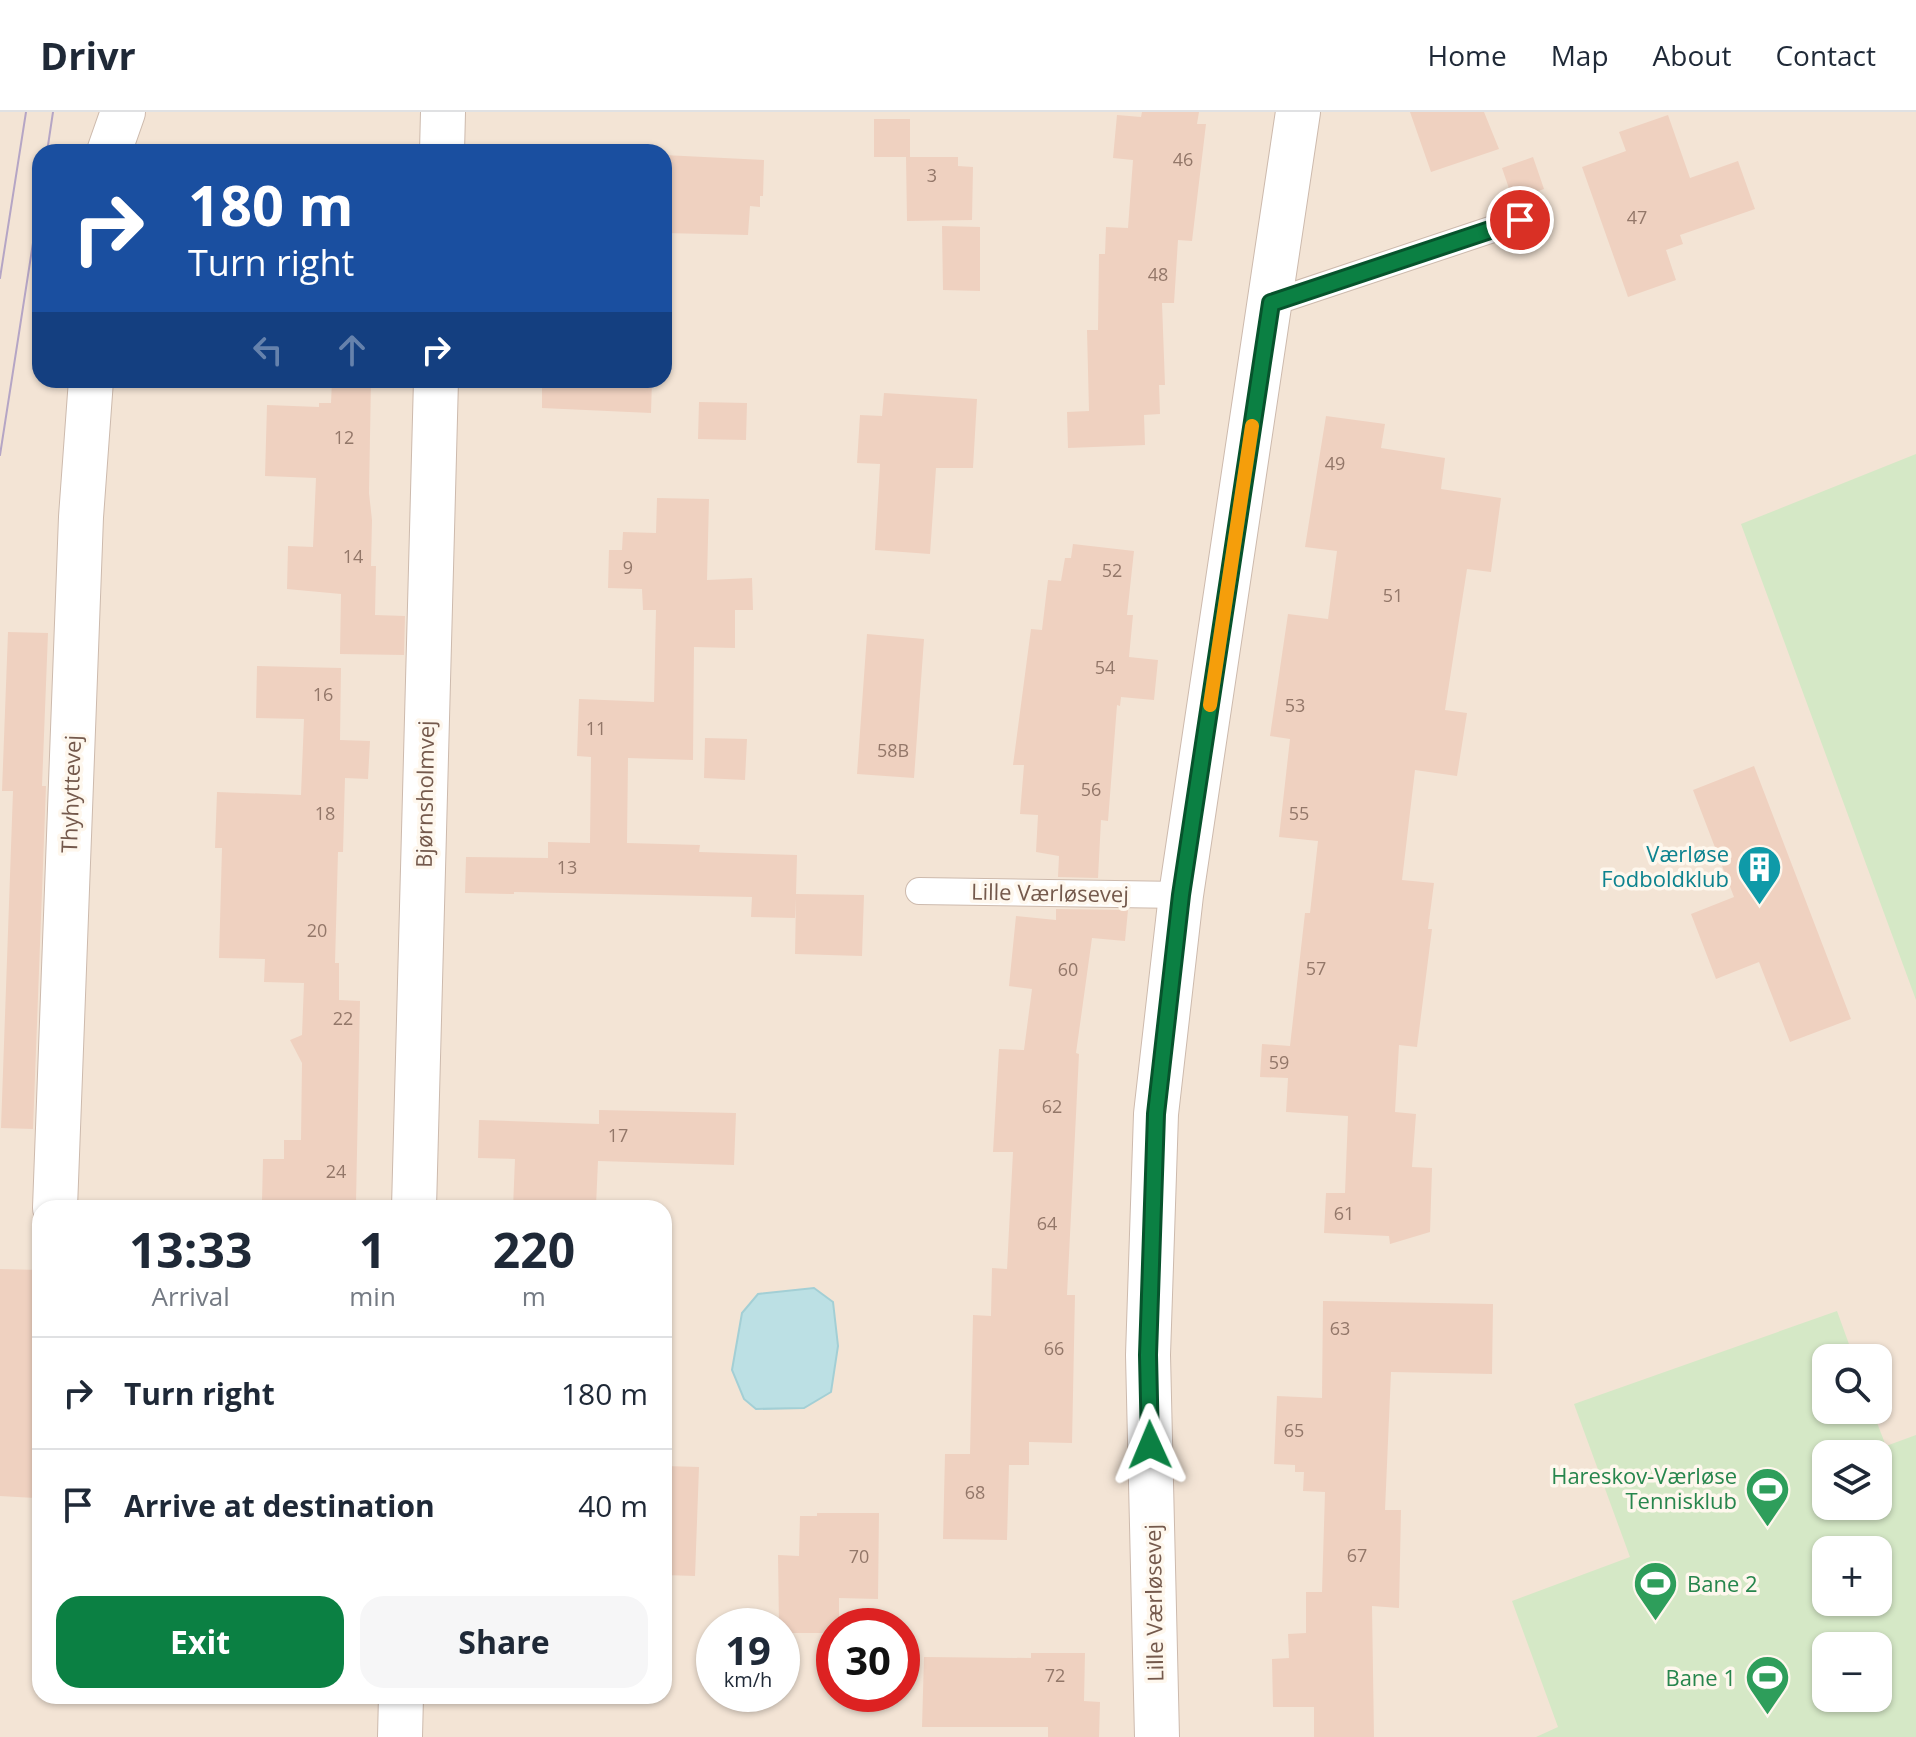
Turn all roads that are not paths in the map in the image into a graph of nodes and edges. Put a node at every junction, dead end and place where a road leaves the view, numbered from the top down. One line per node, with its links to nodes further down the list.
1 (123, 112): 4 (street)
2 (443, 112): 5 (street)
3 (1298, 112): 7 (street, Lille Værløsevej)
4 (112, 144)
5 (442, 144)
6 (1520, 220): 7 (lane)
7 (1271, 303): 11 (street, Lille Værløsevej)
8 (90, 388): 12 (street, Thyhyttevej)
9 (436, 388): 13 (street, Bjørnsholmvej)
10 (919, 891): 11 (lane, Lille Værløsevej)
11 (1181, 895): 16 (street, Lille Værløsevej)
12 (55, 1200)
13 (414, 1200)
14 (401, 1704): 15 (street)
15 (400, 1737)
16 (1157, 1737)

